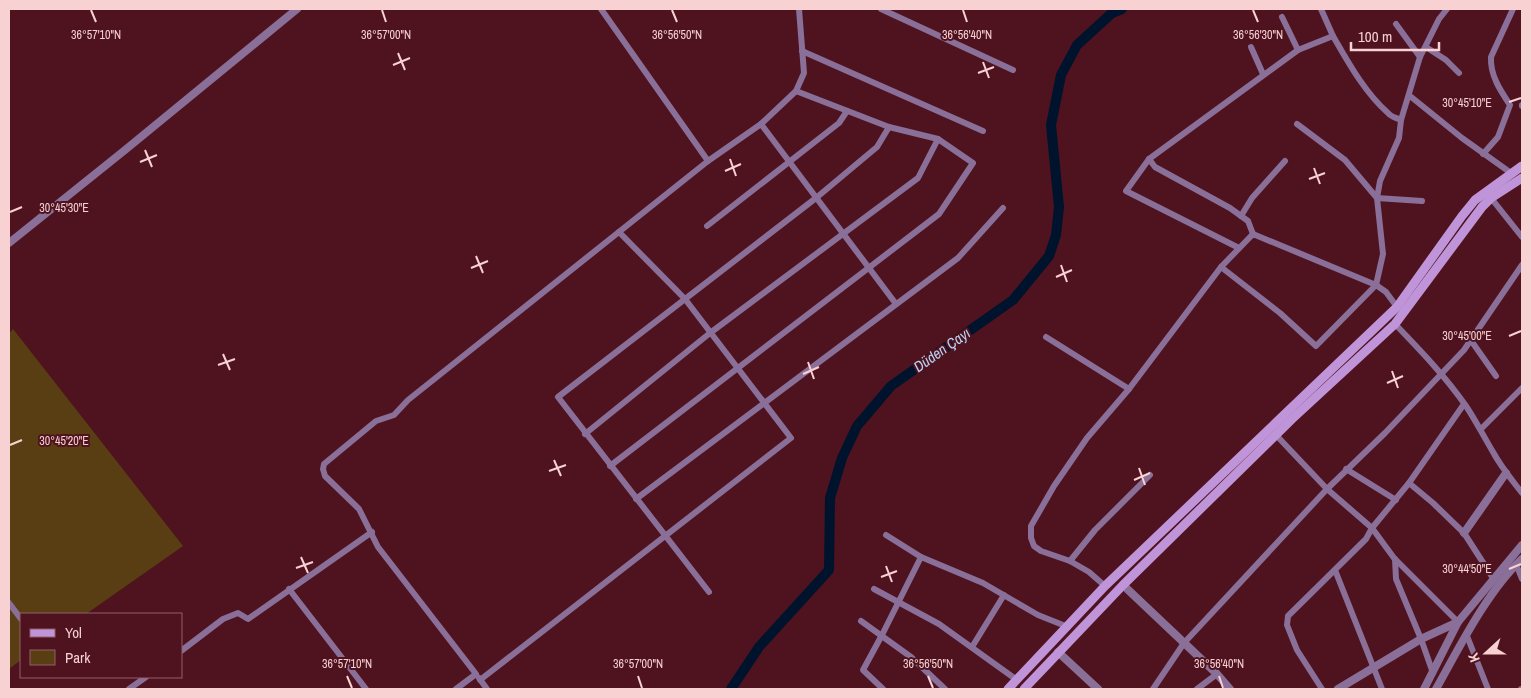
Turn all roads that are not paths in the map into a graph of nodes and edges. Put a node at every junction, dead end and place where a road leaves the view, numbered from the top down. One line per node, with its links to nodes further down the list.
1 (297, 9): 47 (street)
2 (601, 9): 30 (street)
3 (798, 9): 14 (street)
4 (881, 9): 16 (street)
5 (1321, 9): 10 (street)
6 (1447, 9): 12 (street)
7 (1513, 9): 28 (street)
8 (1282, 17): 13 (street)
9 (1396, 24): 15 (street)
10 (1332, 36): 13 (street); 22 (street)
11 (1251, 47): 18 (street)
12 (1426, 47): 15 (street); 17 (street)
13 (1298, 50): 18 (street)
14 (802, 51): 19 (street); 26 (street)
15 (1420, 57): 20 (street)
16 (1012, 70)
17 (1459, 73)
18 (1264, 74): 29 (street)
19 (796, 91): 21 (street); 23 (street)
20 (1410, 96): 22 (street); 28 (street)
21 (847, 111): 25 (street); 32 (street)
22 (1402, 120): 37 (street)
23 (761, 124): 30 (street); 32 (street)
24 (1297, 124): 37 (street)
25 (889, 127): 27 (street); 36 (street)
26 (983, 131)
27 (938, 139): 44 (street); 51 (street)
28 (1483, 154): 34 (street)
29 (1149, 159): 41 (street); 48 (street)
30 (708, 161): 43 (street)
31 (1285, 161): 41 (street)
32 (789, 162): 36 (street); 42 (street)
33 (1522, 166): 34 (main road)
34 (1511, 173): 55 (main road)
35 (1522, 178): 38 (main road)
36 (816, 198): 44 (street); 53 (street)
37 (1377, 198): 39 (street); 52 (street)
38 (1491, 198): 46 (street); 56 (main road)
39 (1422, 201)
40 (1003, 208): 54 (street)
41 (1241, 216): 45 (street)
42 (708, 226)
43 (619, 232): 53 (street); 81 (street)
44 (843, 233): 51 (street); 58 (street)
45 (1253, 234): 48 (street); 52 (street)
46 (1522, 237)
47 (9, 243)
48 (1239, 248): 50 (street)
49 (1522, 265): 60 (street)
50 (1222, 267): 52 (street); 65 (street)
51 (869, 268): 54 (street); 61 (street)
52 (1376, 285): 55 (street)
53 (684, 299): 58 (street); 69 (street)
54 (896, 304): 66 (street)
55 (1397, 307): 56 (main road); 94 (main road)
56 (1404, 314): 57 (main road)
57 (1395, 324): 62 (street); 70 (main road)
58 (710, 333): 61 (street); 69 (street)
59 (1046, 337): 65 (street)
60 (1470, 339): 62 (street); 63 (street)
61 (738, 368): 66 (street); 71 (street)
62 (1442, 374): 67 (street); 72 (street)
63 (1496, 376)
64 (1522, 388): 68 (street)
65 (1129, 389): 88 (street)
66 (764, 403): 78 (street); 84 (street)
67 (1464, 404): 68 (street); 75 (street)
68 (1480, 429): 73 (street)
69 (585, 434): 71 (street)
70 (1276, 435): 76 (street); 93 (main road)
71 (610, 466): 78 (street)
72 (1346, 469): 76 (street); 79 (street)
73 (1506, 472): 77 (street); 82 (street)
74 (1150, 475): 88 (street)
75 (1409, 483): 79 (street); 82 (street)
76 (1327, 489): 80 (street); 108 (street)
77 (1522, 493)
78 (636, 499): 84 (street)
79 (1396, 500): 80 (street)
80 (1372, 528): 87 (street); 90 (street)
81 (372, 532): 95 (street); 115 (street)
82 (1464, 533): 91 (street)
83 (886, 535): 86 (street)
84 (665, 536): 97 (street); 115 (street)
85 (1522, 545): 91 (street)
86 (921, 557): 98 (street); 99 (street)
87 (1394, 558): 103 (street); 107 (street)
88 (1070, 561): 94 (street)
89 (1519, 562): 92 (street); 106 (street)
90 (1335, 570): 112 (street); 130 (street)
91 (1493, 578): 103 (street)
92 (1522, 579)
93 (1123, 585): 108 (street); 111 (main road)
94 (1105, 586): 104 (main road)
95 (289, 589): 110 (street); 120 (street)
96 (874, 589): 99 (street)
97 (709, 592)
98 (1004, 595): 104 (street); 109 (street)
99 (899, 602): 105 (street); 109 (street)
100 (9, 603): 101 (street)
101 (20, 618)
102 (861, 622): 105 (street)
103 (1458, 622): 107 (street); 113 (street)
104 (1068, 627): 117 (main road)
105 (882, 635): 123 (street); 124 (street)
106 (1466, 636): 134 (street); 135 (street)
107 (1421, 639): 112 (street); 113 (street)
108 (1184, 643): 114 (street); 127 (street)
109 (972, 647): 117 (street)
110 (182, 650)
111 (1058, 652): 118 (main road); 126 (street)
112 (1373, 668): 131 (street); 132 (street)
113 (1432, 673): 133 (street)
114 (1217, 674): 128 (street); 129 (street)
115 (478, 677): 121 (street); 122 (street)
116 (145, 678): 119 (street)
117 (1017, 680): 118 (street); 125 (main road)
118 (1025, 688)
119 (129, 689)
120 (366, 689)
121 (456, 689)
122 (487, 689)
123 (883, 689)
124 (945, 689)
125 (1008, 689)
126 (1098, 689)
127 (1154, 689)
128 (1197, 689)
129 (1230, 689)
130 (1322, 689)
131 (1338, 689)
132 (1382, 689)
133 (1424, 689)
134 (1436, 689)
135 (1488, 689)

